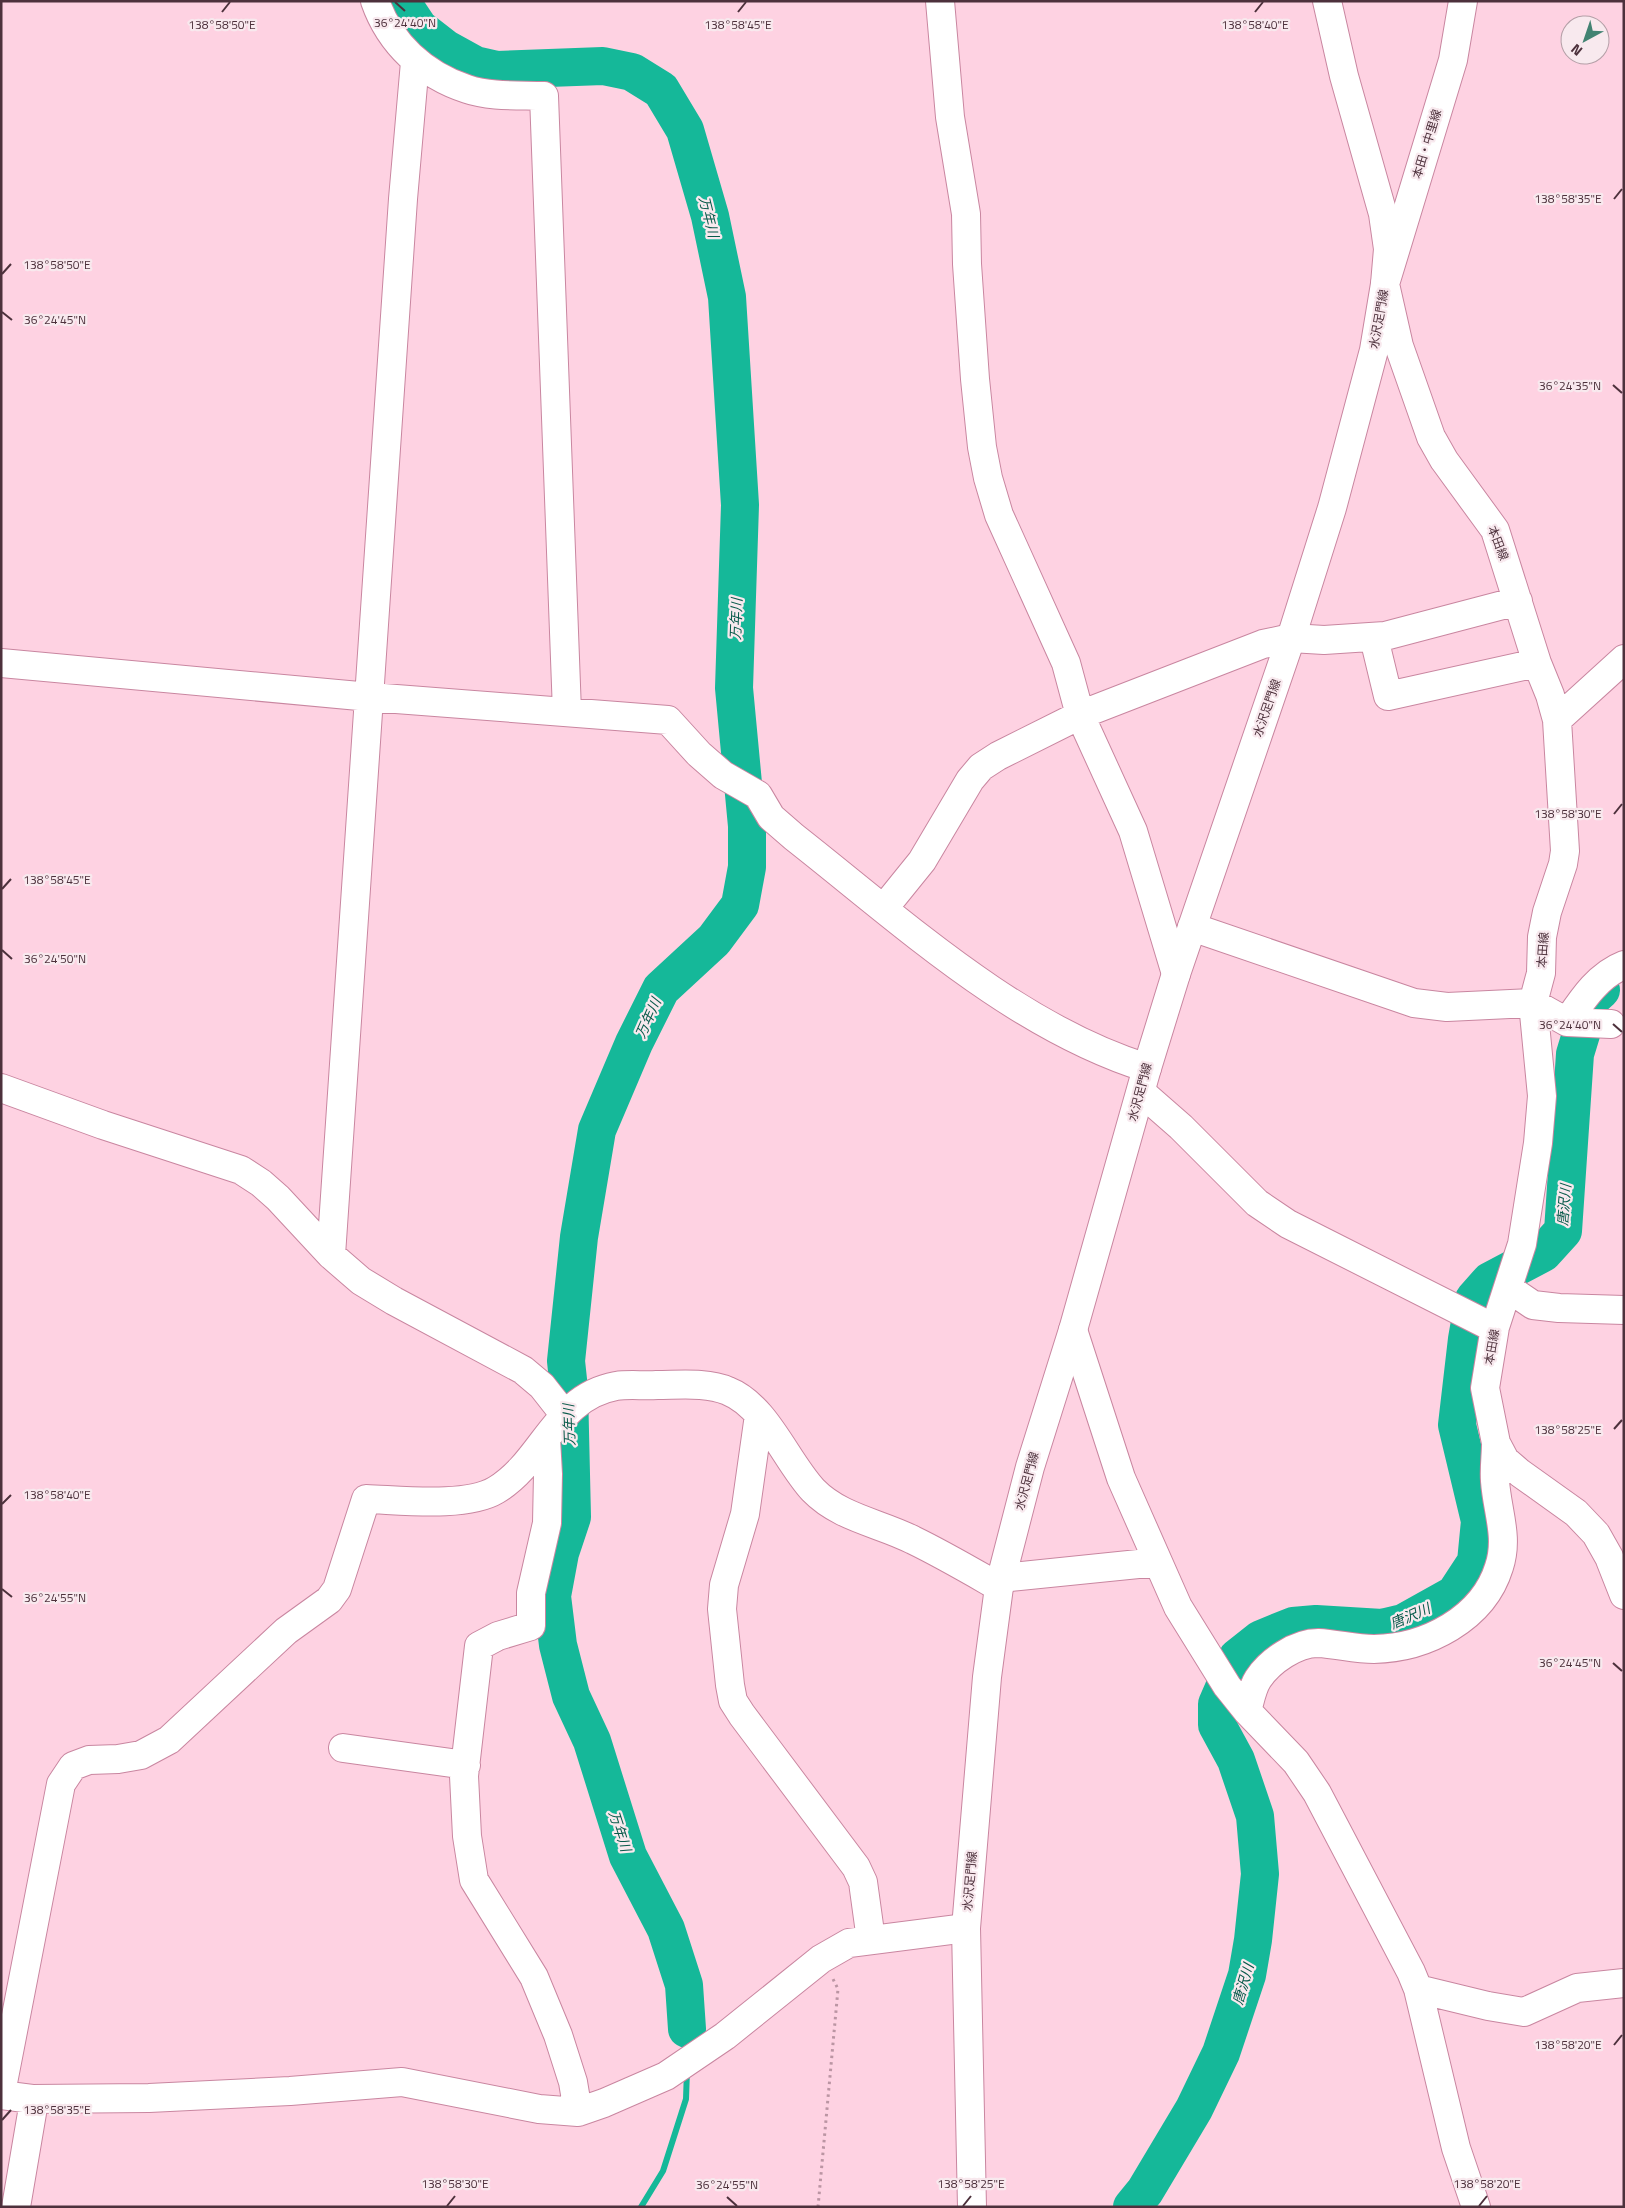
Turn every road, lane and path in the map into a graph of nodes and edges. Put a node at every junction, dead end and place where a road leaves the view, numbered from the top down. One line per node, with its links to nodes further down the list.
1 (374, 1): 5 (street)
2 (940, 1): 15 (street)
3 (1327, 1): 6 (street, 水沢足門線)
4 (1463, 1): 6 (street, 本田・中里線)
5 (415, 62): 13 (street); 14 (street)
6 (1385, 284): 7 (street, 本田線); 8 (street, 水沢足門線)
7 (1518, 601): 9 (street); 12 (street, 本田線)
8 (1291, 638): 9 (street); 15 (street); 18 (street, 水沢足門線)
9 (1374, 638): 12 (street)
10 (1624, 658): 16 (street)
11 (1, 663): 13 (street)
12 (1537, 663): 16 (street, 本田線)
13 (370, 697): 14 (street); 26 (street)
14 (567, 712): 17 (street)
15 (1080, 715): 17 (street); 20 (street)
16 (1557, 720): 21 (street, 本田線)
17 (884, 908): 24 (street)
18 (1192, 927): 20 (street, 水沢足門線); 21 (street)
19 (1624, 965): 22 (street)
20 (1176, 974): 24 (street, 水沢足門線)
21 (1534, 1004): 22 (street); 27 (street, 本田線)
22 (1568, 1022): 23 (street)
23 (1611, 1024)
24 (1144, 1080): 29 (street); 30 (street, 水沢足門線)
25 (1, 1088): 26 (street)
26 (331, 1254): 31 (street)
27 (1508, 1288): 28 (street); 29 (street, 本田線)
28 (1624, 1310)
29 (1490, 1326): 34 (street, 本田線)
30 (1073, 1330): 35 (street); 36 (street, 水沢足門線)
31 (564, 1414): 32 (street); 33 (street)
32 (759, 1415): 36 (street); 42 (street)
33 (546, 1439): 40 (street); 46 (street)
34 (1496, 1443): 37 (street, 本田線); 38 (street)
35 (1158, 1562): 36 (street); 38 (street)
36 (1000, 1583): 41 (street, 水沢足門線)
37 (1624, 1594)
38 (1238, 1701): 45 (street)
39 (343, 1748): 40 (street)
40 (466, 1765): 48 (street)
41 (966, 1928): 42 (street); 51 (street, 水沢足門線)
42 (871, 1940): 43 (street)
43 (821, 1960): 48 (street); 50 (path)
44 (1624, 1983): 45 (street)
45 (1418, 1989): 52 (street)
46 (1, 2094): 47 (street)
47 (32, 2099): 48 (street); 49 (street)
48 (578, 2112)
49 (16, 2207)
50 (818, 2207)
51 (972, 2207)
52 (1476, 2207)

